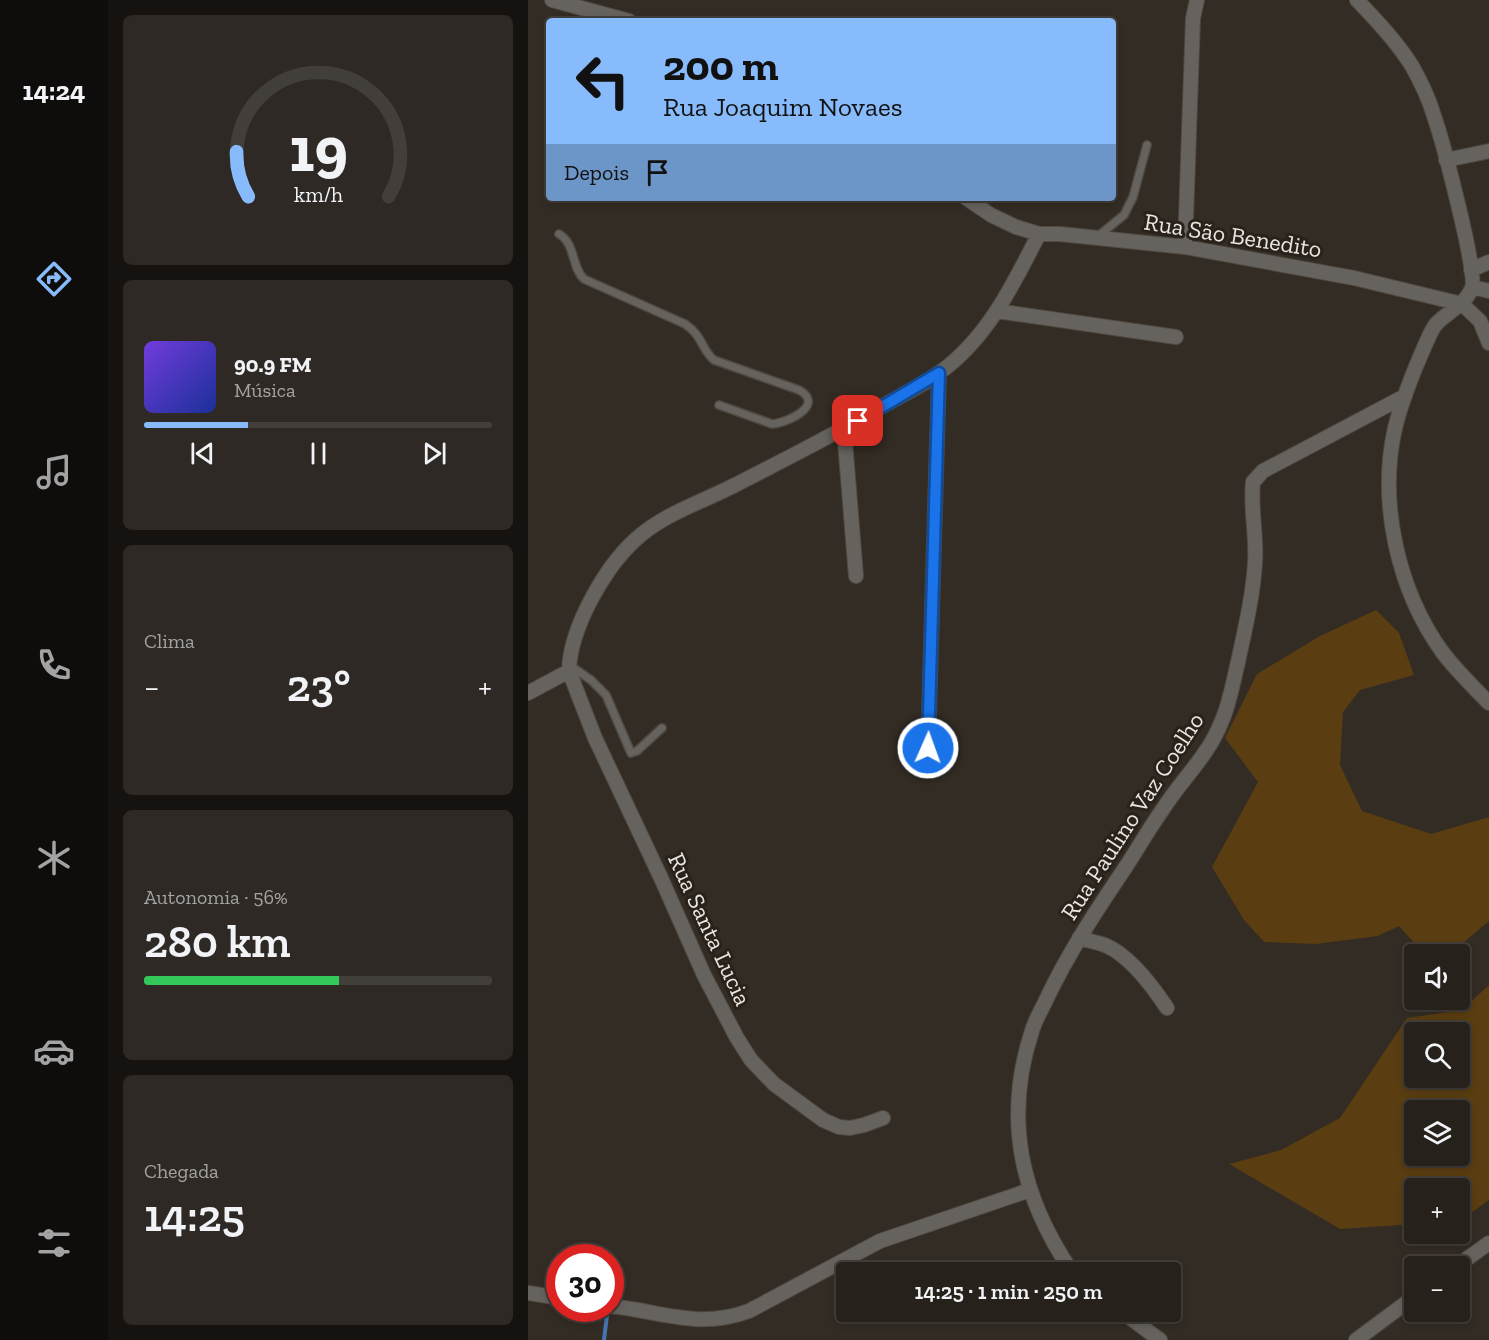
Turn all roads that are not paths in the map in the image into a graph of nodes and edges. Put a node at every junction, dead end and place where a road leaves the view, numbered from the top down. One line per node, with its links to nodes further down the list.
1 (552, 0): 4 (street)
2 (1197, 0): 12 (street)
3 (1362, 2): 7 (street)
4 (618, 18)
5 (1147, 145): 11 (lane)
6 (1489, 151): 7 (street)
7 (1446, 160): 14 (street)
8 (970, 201): 10 (street, Rua São Benedito)
9 (559, 234): 23 (lane)
10 (1039, 234): 11 (street, Rua São Benedito); 18 (street)
11 (1096, 237): 12 (street, Rua São Benedito)
12 (1185, 248): 17 (street, Rua São Benedito)
13 (1489, 262): 14 (street)
14 (1471, 270): 15 (street)
15 (1473, 287): 16 (street); 17 (street)
16 (1489, 291)
17 (1462, 304): 20 (street); 22 (street)
18 (997, 311): 19 (street); 21 (street)
19 (1176, 337)
20 (1489, 343)
21 (939, 373): 24 (street); 30 (street)
22 (1405, 396): 28 (street); 31 (street, Rua Paulino Vaz Coelho)
23 (719, 405)
24 (844, 429): 25 (street); 26 (street)
25 (856, 576)
26 (569, 668): 27 (street); 29 (lane); 33 (street, Rua Santa Lucia)
27 (528, 693)
28 (1489, 704)
29 (662, 728)
30 (928, 748)
31 (1079, 938): 32 (street); 34 (street, Rua Paulino Vaz Coelho)
32 (1167, 1008)
33 (883, 1118)
34 (1030, 1190): 37 (street, Rua Paulino Vaz Coelho); 41 (street)
35 (1489, 1243): 36 (street)
36 (1470, 1257)
37 (1066, 1262)
38 (528, 1293): 39 (street)
39 (546, 1296)
40 (1404, 1305): 43 (street)
41 (624, 1308)
42 (1136, 1322): 44 (street)
43 (1361, 1339)
44 (1160, 1340)

